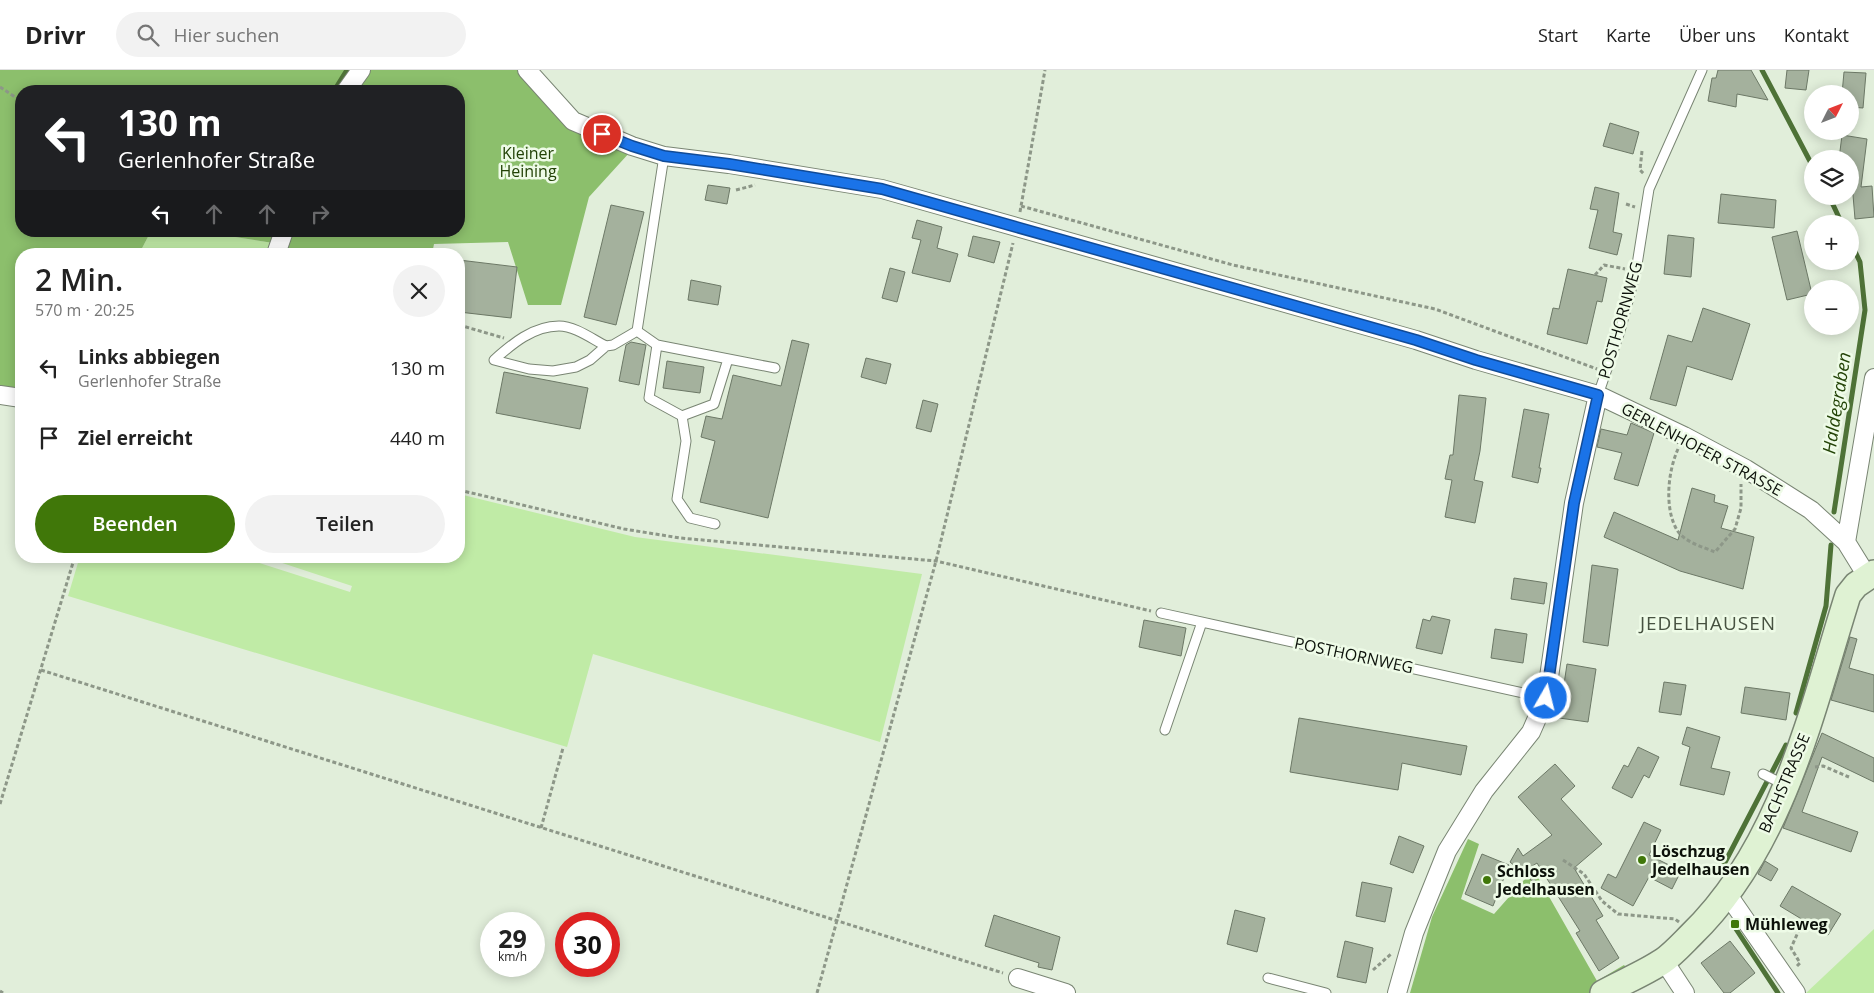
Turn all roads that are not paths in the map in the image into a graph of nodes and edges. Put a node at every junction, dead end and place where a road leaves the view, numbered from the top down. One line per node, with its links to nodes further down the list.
1 (361, 70): 4 (street)
2 (527, 70): 5 (street, GERLENHOFER STRASSE)
3 (1702, 70): 13 (lane, POSTHORNWEG)
4 (350, 85)
5 (664, 156): 6 (lane); 13 (street, GERLENHOFER STRASSE)
6 (637, 331): 7 (lane); 8 (lane)
7 (657, 345): 9 (lane); 15 (lane)
8 (606, 346): 8 (lane)
9 (728, 359): 10 (lane); 15 (lane)
10 (775, 368)
11 (1874, 378): 16 (street)
12 (0, 394): 14 (street)
13 (1598, 395): 18 (street, GERLENHOFER STRASSE); 22 (street, POSTHORNWEG)
14 (15, 397)
15 (682, 416): 17 (lane)
16 (1869, 450): 18 (street)
17 (715, 524)
18 (1846, 542): 19 (street, GERLENHOFER STRASSE)
19 (1871, 575): 25 (street, BACHSTRASSE)
20 (1161, 613): 21 (lane, POSTHORNWEG)
21 (1202, 622): 22 (lane, POSTHORNWEG); 23 (lane)
22 (1546, 698): 32 (street, POSTHORNWEG)
23 (1165, 730)
24 (1763, 774): 25 (lane)
25 (1780, 782): 26 (street, BACHSTRASSE)
26 (1728, 895): 27 (street, BACHSTRASSE); 35 (street)
27 (1664, 960): 33 (street, BACHSTRASSE); 34 (street)
28 (1018, 978): 30 (street)
29 (1268, 978): 31 (lane)
30 (1066, 993)
31 (1326, 993)
32 (1397, 993)
33 (1603, 993)
34 (1685, 993)
35 (1796, 993)

